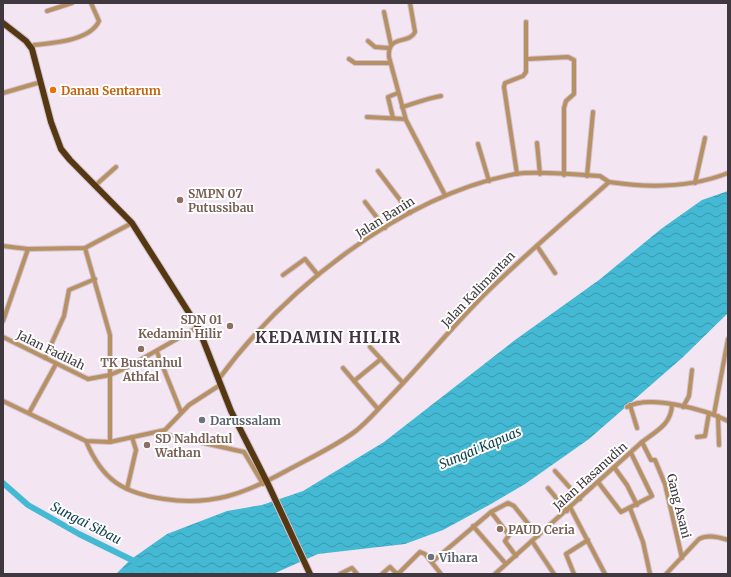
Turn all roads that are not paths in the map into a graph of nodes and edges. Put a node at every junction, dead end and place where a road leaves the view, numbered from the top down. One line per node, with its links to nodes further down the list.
1 (72, 3): 4 (street)
2 (91, 3): 10 (street)
3 (410, 3): 11 (street)
4 (47, 11)
5 (384, 12): 11 (street)
6 (3, 18): 10 (highway)
7 (526, 22): 13 (street)
8 (3, 23): 15 (highway)
9 (368, 41): 11 (street)
10 (34, 45): 36 (highway)
11 (390, 46): 14 (street)
12 (349, 59): 14 (street)
13 (528, 59): 30 (street); 32 (street)
14 (390, 64): 16 (street)
15 (40, 82): 17 (street); 39 (highway)
16 (398, 92): 19 (street); 22 (street)
17 (3, 93)
18 (441, 96): 19 (street)
19 (402, 107): 23 (street)
20 (593, 112): 33 (street)
21 (367, 117): 22 (street)
22 (393, 118): 23 (street)
23 (405, 119): 38 (street)
24 (705, 138): 37 (street)
25 (537, 143): 31 (street)
26 (478, 144): 34 (street)
27 (116, 167): 36 (street)
28 (378, 171): 41 (street)
29 (728, 173): 37 (street)
30 (517, 174): 31 (street, Jalan Banin); 34 (street, Jalan Banin)
31 (540, 174): 32 (street, Jalan Banin)
32 (564, 175): 33 (street, Jalan Banin)
33 (587, 176): 35 (street, Jalan Banin)
34 (489, 180): 38 (street, Jalan Banin)
35 (609, 182): 37 (street); 45 (street, Jalan Kalimantan)
36 (98, 183): 39 (highway)
37 (695, 183)
38 (445, 195): 41 (street, Jalan Banin)
39 (112, 199): 42 (highway); 52 (highway)
40 (365, 202): 43 (street)
41 (410, 213): 43 (street, Jalan Banin)
42 (132, 223): 46 (street); 52 (highway)
43 (385, 228): 50 (street, Jalan Banin)
44 (3, 246): 47 (street)
45 (537, 246): 48 (street); 67 (street, Jalan Kalimantan)
46 (85, 248): 47 (street); 51 (street)
47 (28, 249): 53 (street)
48 (555, 273)
49 (283, 275): 50 (street)
50 (318, 275): 66 (street, Jalan Banin)
51 (95, 279): 59 (street); 64 (street)
52 (169, 280): 54 (highway); 66 (highway)
53 (3, 321)
54 (198, 327): 58 (street, Jalan Fadilah); 66 (highway)
55 (3, 337): 59 (street, Jalan Fadilah)
56 (728, 339): 74 (street)
57 (370, 347): 60 (street)
58 (157, 352): 64 (street, Jalan Fadilah); 72 (street)
59 (45, 358): 61 (street, Jalan Fadilah)
60 (381, 359): 65 (street); 67 (street)
61 (56, 364): 64 (street, Jalan Fadilah); 73 (street)
62 (343, 368): 65 (street)
63 (692, 370): 70 (street)
64 (110, 375): 81 (street)
65 (354, 381): 71 (street)
66 (220, 383): 72 (street, Jalan Banin); 88 (highway)
67 (403, 383): 71 (street, Jalan Kalimantan)
68 (3, 401): 73 (street)
69 (672, 405): 70 (street); 76 (street); 82 (street, Jalan Hasanudin)
70 (683, 407): 74 (street)
71 (378, 409): 88 (street, Jalan Kalimantan)
72 (181, 412): 77 (street, Jalan Banin)
73 (29, 413): 80 (street)
74 (714, 415): 75 (street); 79 (street); 83 (street)
75 (728, 421)
76 (637, 428)
77 (158, 433): 78 (street, Jalan Banin); 88 (street)
78 (132, 437): 81 (street, Jalan Banin); 90 (street)
79 (696, 437)
80 (86, 442): 81 (street, Jalan Banin); 90 (street, Jalan Kalimantan)
81 (110, 442)
82 (642, 442): 84 (street, Jalan Hasanudin); 102 (street, Gang Asani)
83 (719, 445)
84 (630, 453): 85 (street, Jalan Hasanudin); 92 (street)
85 (614, 467): 87 (street, Jalan Hasanudin); 92 (street)
86 (555, 471): 91 (street)
87 (598, 482): 91 (street, Jalan Hasanudin); 93 (street)
88 (265, 483): 90 (street, Jalan Kalimantan); 105 (highway)
89 (548, 488): 94 (street)
90 (127, 489)
91 (580, 499): 94 (street, Jalan Hasanudin)
92 (637, 505): 93 (street)
93 (630, 508): 114 (street)
94 (569, 509): 97 (street, Jalan Hasanudin); 98 (street)
95 (491, 512): 96 (street); 97 (street); 101 (street)
96 (473, 526): 103 (street); 104 (street)
97 (538, 536): 100 (street, Jalan Hasanudin)
98 (588, 540): 112 (street); 113 (street)
99 (728, 540): 102 (street)
100 (532, 542): 101 (street, Jalan Hasanudin); 111 (street)
101 (516, 556): 104 (street, Jalan Hasanudin)
102 (682, 558): 115 (street)
103 (432, 562): 108 (street); 109 (street)
104 (506, 564): 110 (street, Jalan Hasanudin)
105 (310, 574)
106 (340, 574): 107 (street)
107 (357, 574)
108 (382, 574)
109 (441, 574)
110 (495, 574)
111 (554, 574)
112 (574, 574)
113 (605, 574)
114 (650, 574)
115 (666, 574)

